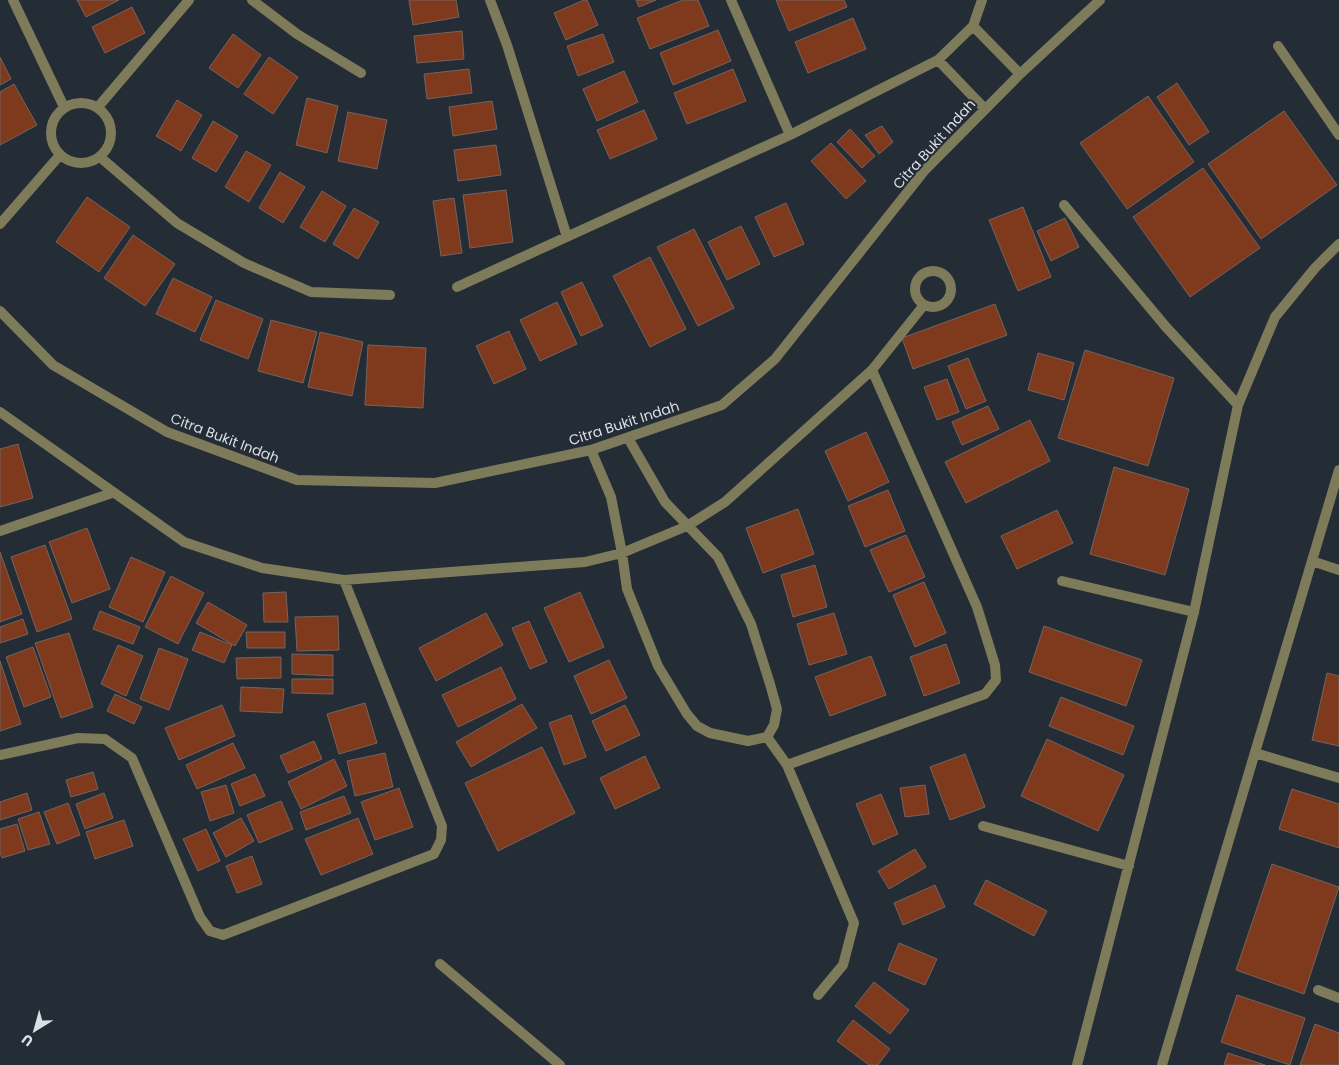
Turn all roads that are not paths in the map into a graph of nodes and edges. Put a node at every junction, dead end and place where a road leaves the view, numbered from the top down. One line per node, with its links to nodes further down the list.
1 (13, 0): 13 (street)
2 (189, 0): 14 (street)
3 (252, 0): 11 (street)
4 (490, 0): 22 (street)
5 (731, 0): 16 (street)
6 (982, 0): 8 (street)
7 (1100, 0): 12 (street, Citra Bukit Indah)
8 (973, 26): 10 (street); 12 (street)
9 (1278, 46): 17 (street)
10 (938, 60): 15 (street); 16 (street)
11 (361, 73)
12 (1020, 74): 15 (street, Citra Bukit Indah)
13 (64, 107): 14 (street); 18 (street)
14 (98, 107): 19 (street)
15 (984, 109): 31 (street, Citra Bukit Indah)
16 (790, 135): 22 (street)
17 (1339, 135)
18 (60, 155): 19 (street); 21 (street)
19 (100, 157): 25 (street)
20 (1064, 205): 29 (street)
21 (0, 224)
22 (567, 237): 24 (street)
23 (1339, 244): 29 (street)
24 (457, 287)
25 (390, 295)
26 (924, 305): 28 (street)
27 (0, 311): 32 (street, Citra Bukit Indah)
28 (872, 370): 35 (street); 46 (street)
29 (1238, 405): 42 (street)
30 (0, 412): 34 (street)
31 (628, 438): 32 (street, Citra Bukit Indah); 35 (street)
32 (591, 450): 37 (street)
33 (1339, 470): 38 (street)
34 (112, 492): 36 (street); 40 (street)
35 (686, 526): 37 (street); 43 (street)
36 (0, 531)
37 (622, 553): 40 (street); 43 (street)
38 (1312, 562): 39 (street); 44 (street)
39 (1339, 570)
40 (344, 580): 45 (street)
41 (1062, 581): 42 (street)
42 (1194, 612): 49 (street)
43 (767, 737): 46 (street)
44 (1255, 753): 47 (street); 56 (street)
45 (0, 755)
46 (787, 765): 52 (street)
47 (1339, 778)
48 (983, 826): 49 (street)
49 (1129, 866): 55 (street)
50 (440, 964): 54 (street)
51 (1318, 990): 53 (street)
52 (818, 996)
53 (1339, 998)
54 (560, 1065)
55 (1077, 1065)
56 (1162, 1065)

